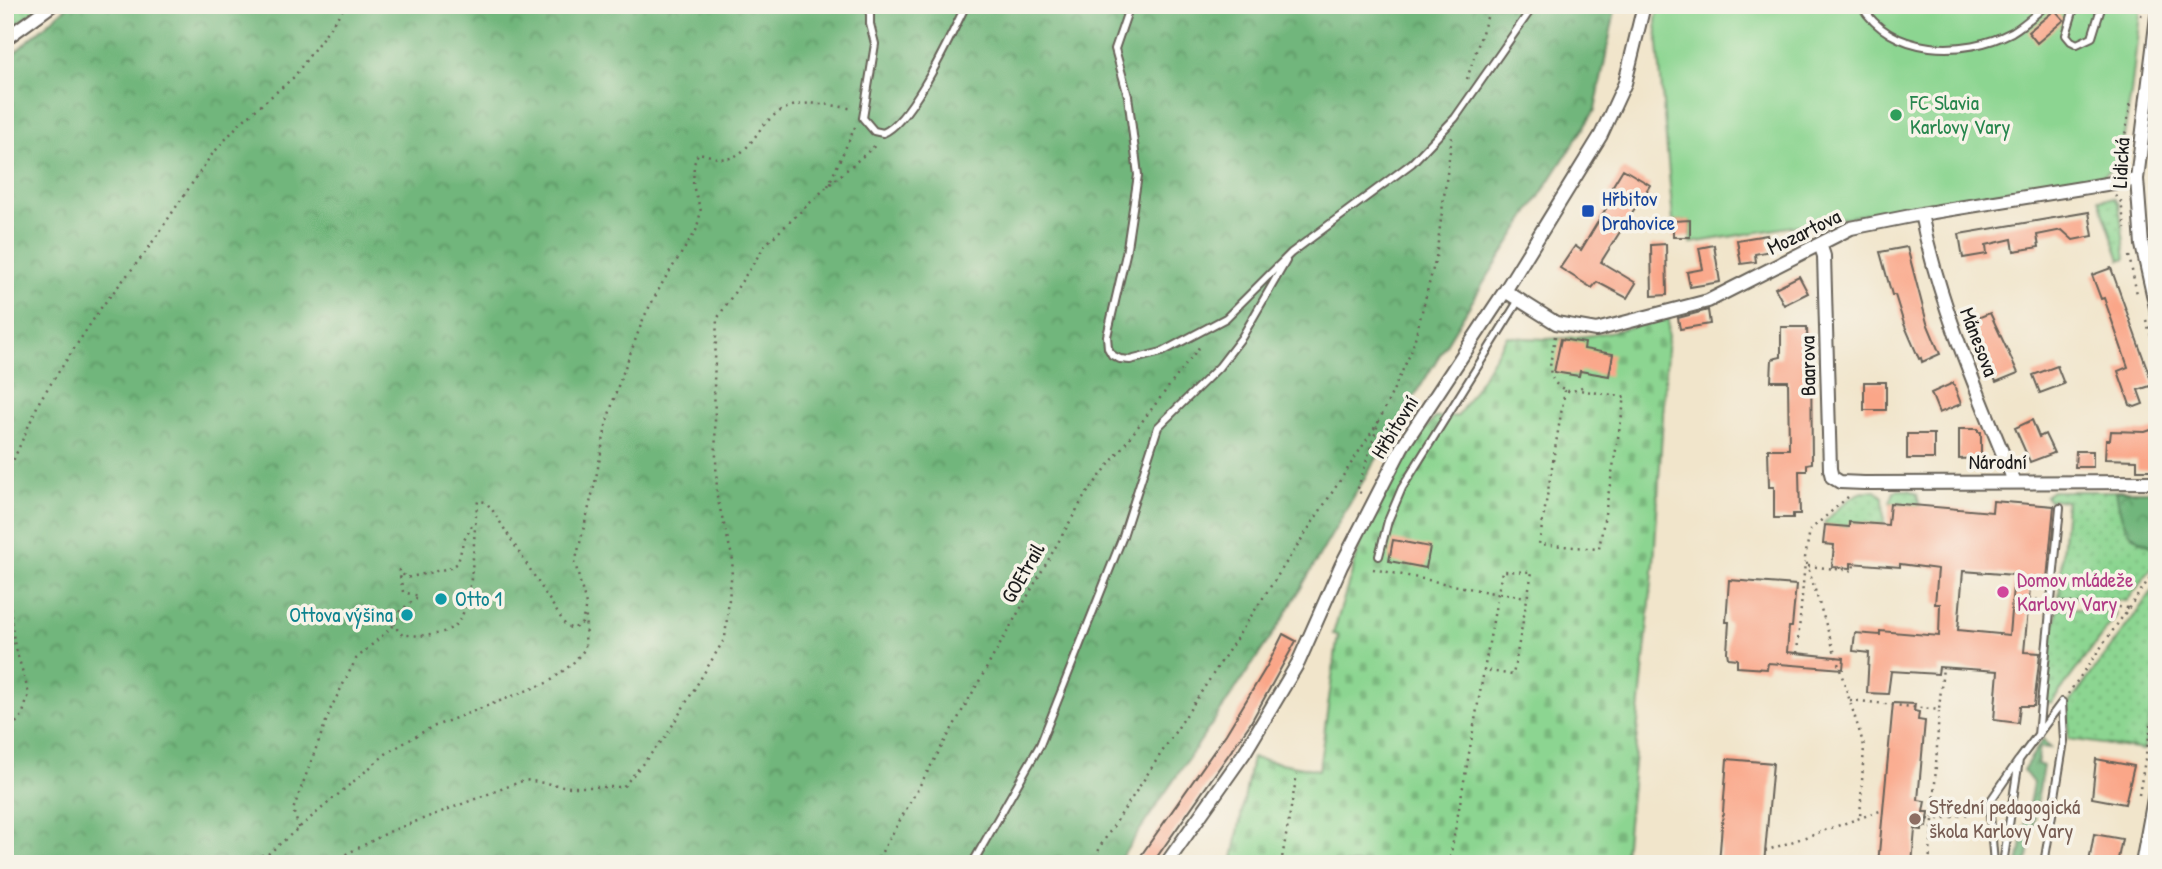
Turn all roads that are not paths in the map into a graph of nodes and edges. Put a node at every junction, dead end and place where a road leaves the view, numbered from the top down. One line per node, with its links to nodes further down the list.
1 (52, 5): 12 (street)
2 (870, 5): 3 (lane)
3 (966, 5)
4 (1130, 5): 16 (lane)
5 (1534, 5): 16 (lane)
6 (1644, 5): 17 (street, Hřbitovní)
7 (1861, 5): 8 (lane)
8 (2046, 5)
9 (2076, 5): 10 (lane)
10 (2102, 5)
11 (2157, 16): 13 (street, Lidická)
12 (5, 39)
13 (2137, 180): 14 (street, Mozartova); 19 (street, Lidická)
14 (1921, 214): 15 (street, Mozartova); 20 (street, Mánesova)
15 (1819, 244): 18 (street, Mozartova); 21 (street, Baarova)
16 (1291, 253): 28 (lane)
17 (1505, 291): 18 (street, Mozartova); 29 (street, Hřbitovní)
18 (1519, 300): 24 (lane)
19 (2150, 313)
20 (2014, 481): 21 (street, Národní); 22 (street, Národní)
21 (1840, 482)
22 (2157, 482)
23 (2060, 508): 25 (lane)
24 (1379, 556)
25 (2039, 735): 26 (lane); 32 (lane)
26 (2019, 760): 30 (lane); 31 (lane)
27 (2157, 782): 33 (street)
28 (971, 864)
29 (1166, 864)
30 (1994, 864)
31 (2003, 864)
32 (2044, 864)
33 (2142, 864)

